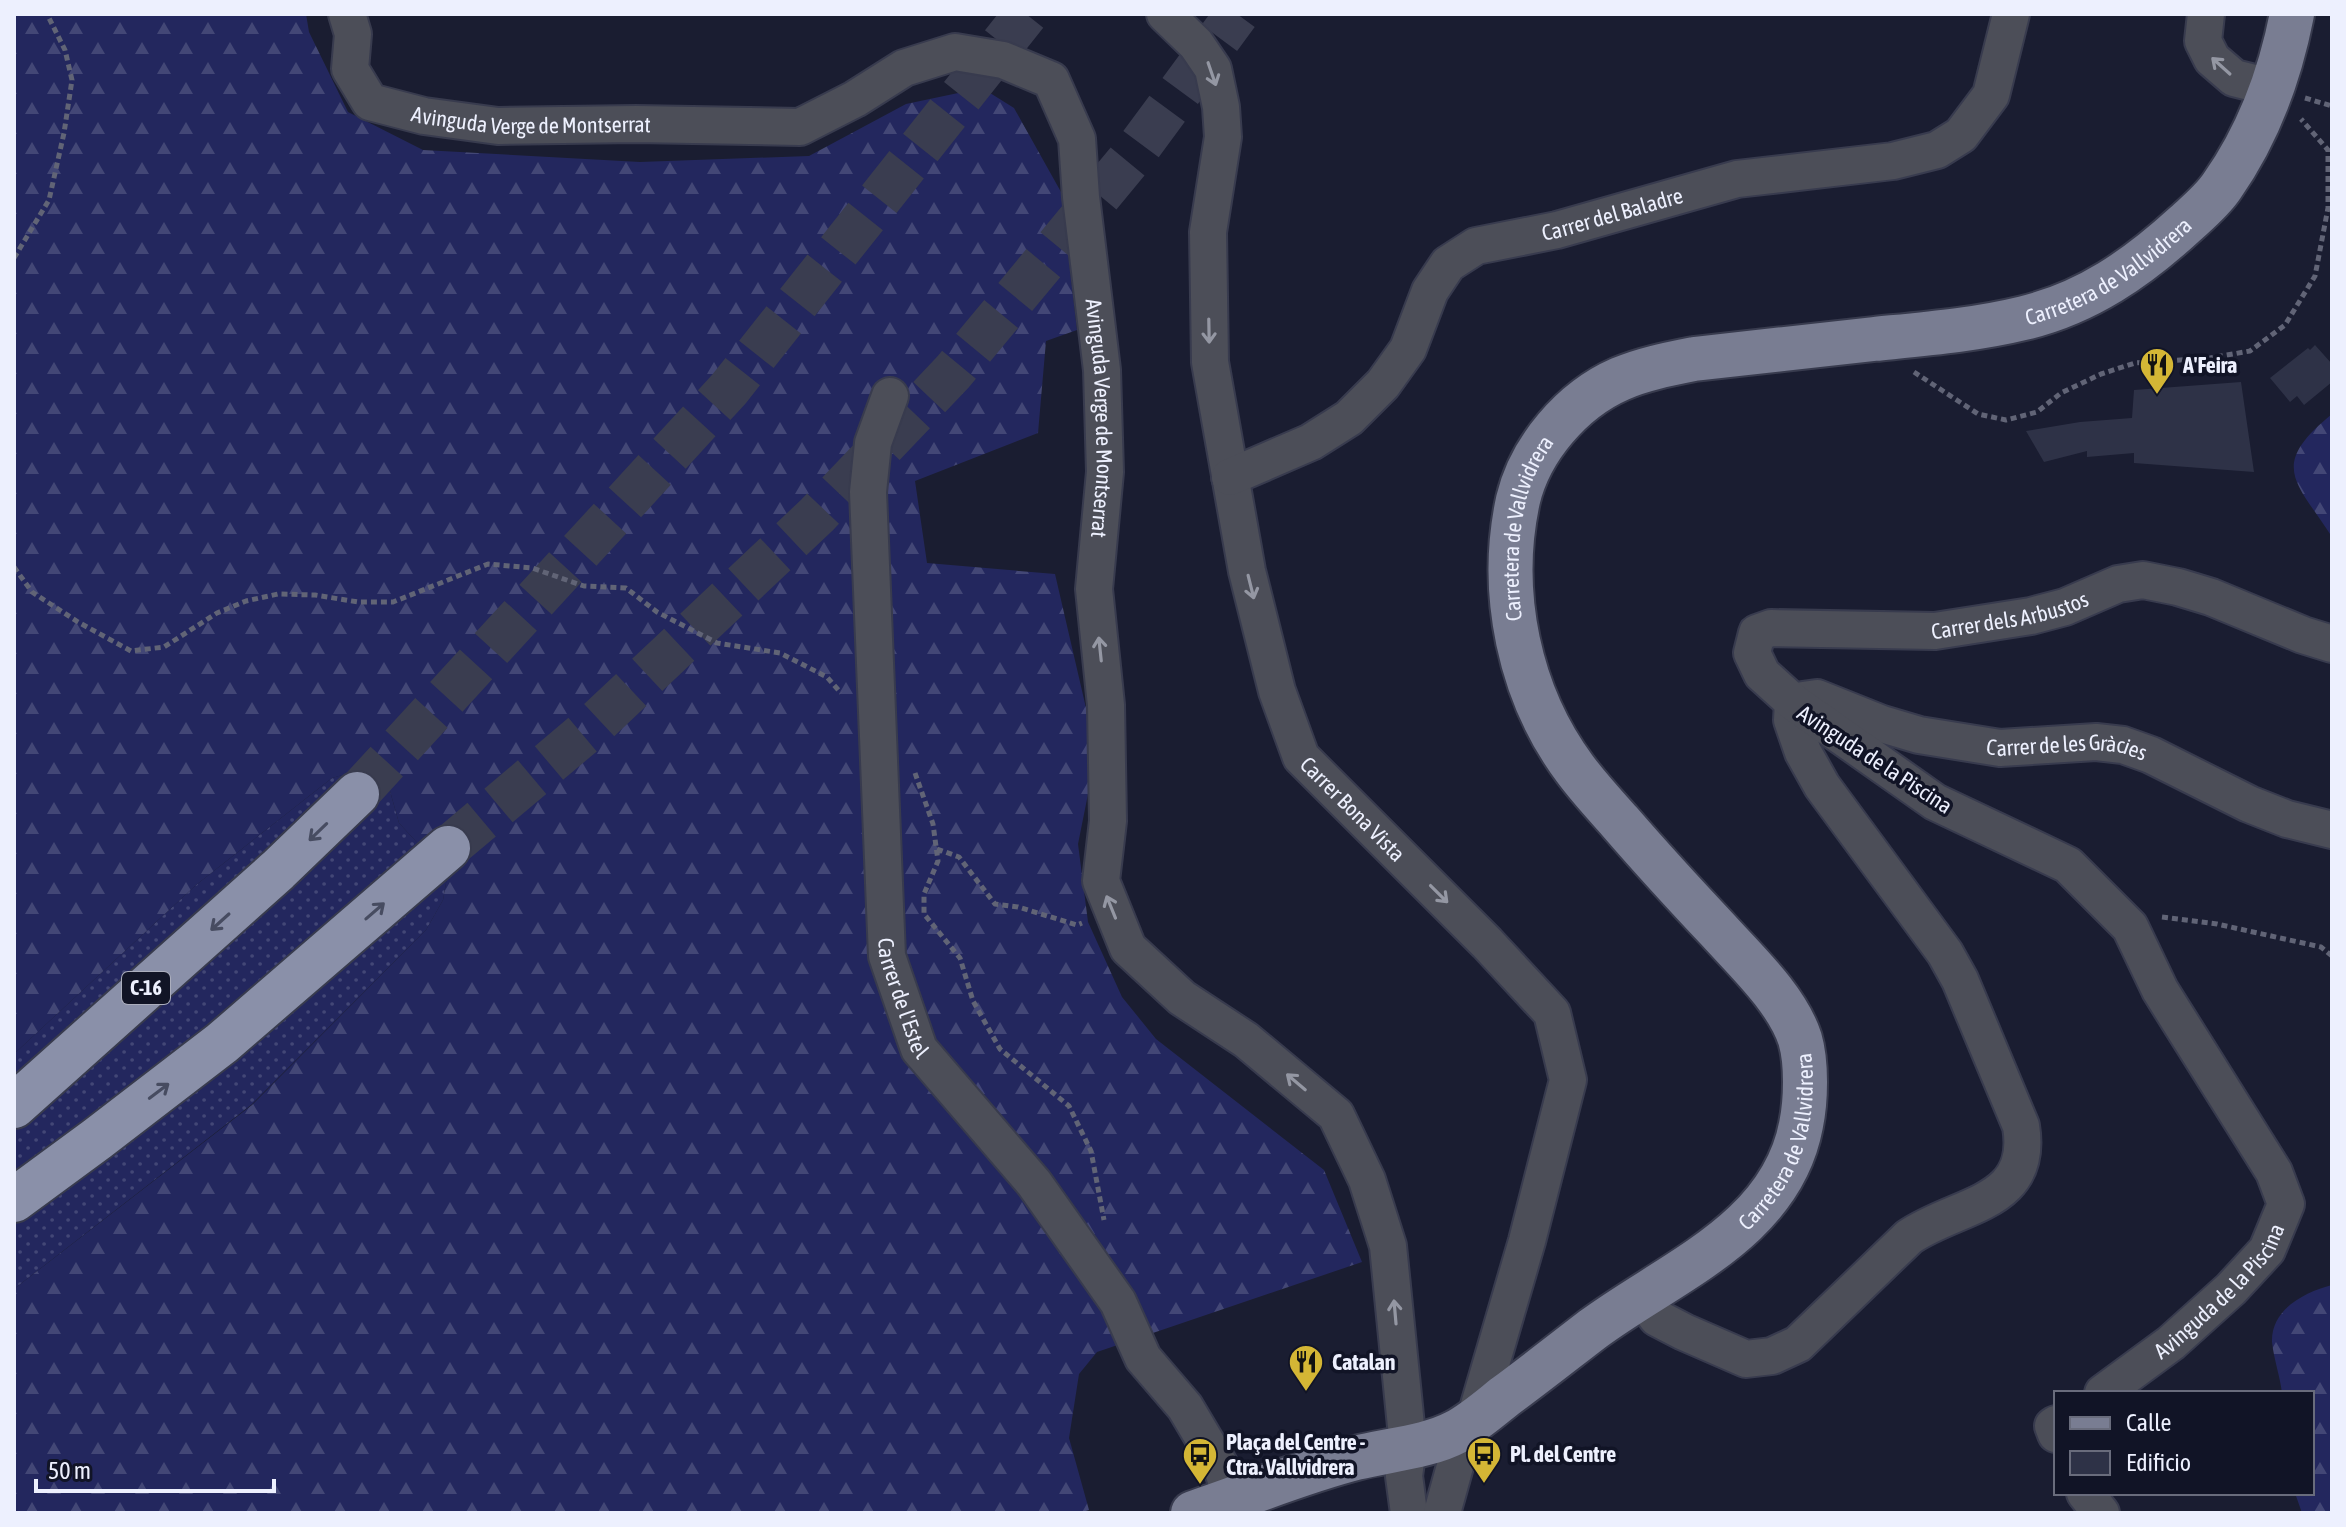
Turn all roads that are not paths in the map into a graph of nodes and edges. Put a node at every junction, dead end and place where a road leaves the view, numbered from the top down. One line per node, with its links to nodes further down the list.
1 (347, 14): 21 (street, Avinguda Verge de Montserrat, one-way to 1)
2 (1165, 14): 8 (street, Carrer Bona Vista, one-way to 8)
3 (2011, 14): 8 (street, Carrer del Baladre)
4 (2206, 14): 6 (street, one-way to 4)
5 (2292, 14): 6 (main road, Carretera de Vallvidrera)
6 (2274, 88): 18 (main road, Carretera de Vallvidrera)
7 (890, 396): 23 (street, Carrer de l'Estel)
8 (1230, 477): 20 (street, Carrer Bona Vista, one-way to 20)
9 (2332, 644): 10 (street, Carrer dels Arbustos)
10 (1793, 702): 12 (street, Carrer de les Gràcies); 18 (street, Avinguda de la Piscina); 19 (street, Avinguda de la Piscina)
11 (357, 794): 14 (highway, C-16, one-way to 14)
12 (2332, 830)
13 (448, 848): 15 (highway, one-way to 13)
14 (14, 1106)
15 (97, 1139): 16 (highway); 17 (highway)
16 (14, 1200)
17 (14, 1220)
18 (1642, 1298): 20 (main road, Carretera de Vallvidrera)
19 (2106, 1391)
20 (1465, 1426): 21 (main road, Carretera de Vallvidrera); 25 (street, Carrer Bona Vista)
21 (1408, 1446): 23 (main road, Carretera de Vallvidrera); 24 (street, Avinguda Verge de Montserrat)
22 (2087, 1495): 26 (street)
23 (1213, 1506)
24 (1409, 1513)
25 (1442, 1513)
26 (2101, 1513)

